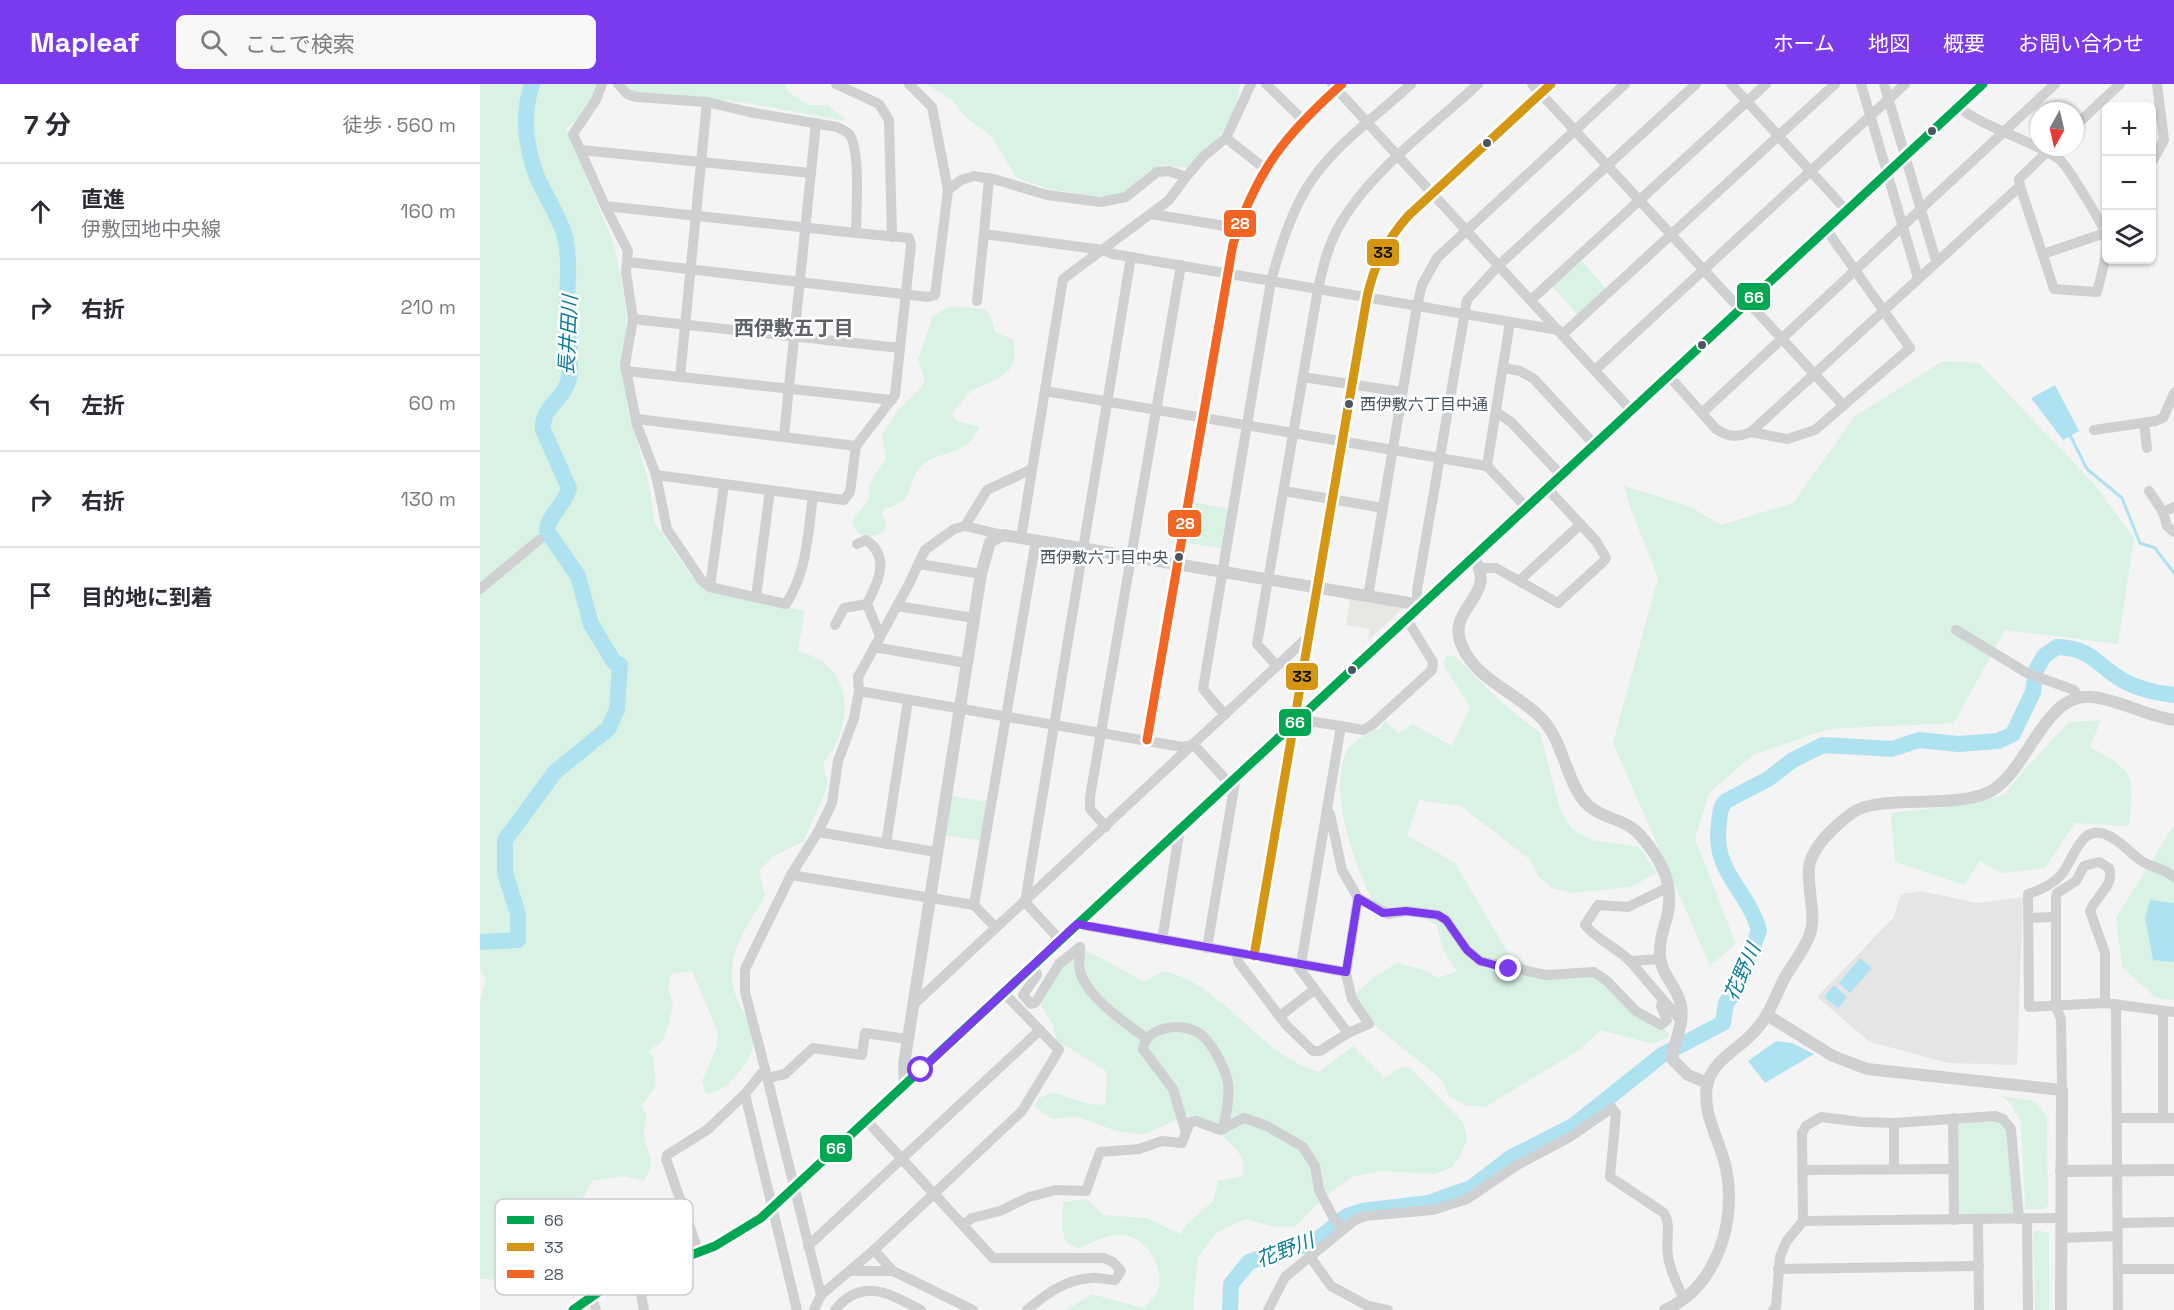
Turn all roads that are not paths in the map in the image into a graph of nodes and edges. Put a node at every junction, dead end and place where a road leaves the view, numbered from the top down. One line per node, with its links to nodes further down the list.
1 (602, 84): 40 (street)
2 (618, 84): 25 (street)
3 (836, 84): 73 (street)
4 (909, 84): 55 (street)
5 (1251, 84): 38 (street)
6 (1266, 84): 32 (street)
7 (1411, 84): 34 (street)
8 (1478, 84): 43 (street)
9 (1551, 84): 23 (street)
10 (1624, 84): 35 (street)
11 (1696, 84): 47 (street)
12 (1731, 84): 26 (street)
13 (1766, 84): 26 (street)
14 (1836, 84): 37 (street)
15 (1861, 84): 30 (street)
16 (1884, 84): 24 (street)
17 (1905, 84): 24 (street)
18 (1983, 84): 28 (street)
19 (2055, 84): 36 (street)
20 (2120, 84): 31 (street)
21 (2157, 84): 27 (street)
22 (1337, 86): 32 (street); 34 (street)
23 (1537, 88): 35 (street); 56 (street)
24 (1889, 100): 30 (street); 42 (street)
25 (707, 102): 33 (street); 46 (street)
26 (1747, 102): 37 (street); 57 (street)
27 (2156, 102)
28 (1958, 107): 36 (street); 42 (street)
29 (2156, 112): 41 (street)
30 (1871, 116): 49 (street); 51 (street)
31 (2084, 118)
32 (1302, 119): 48 (street)
33 (816, 123): 50 (street); 69 (street)
34 (1368, 123): 43 (street); 87 (street)
35 (1575, 130): 47 (street); 68 (street)
36 (2003, 134): 39 (street); 60 (street)
37 (1779, 137): 49 (street); 72 (street)
38 (1226, 138): 48 (street); 52 (street)
39 (2030, 143)
40 (581, 150): 46 (street); 58 (street)
41 (2156, 154)
42 (1905, 155): 51 (street); 60 (street)
43 (1400, 156): 56 (street); 89 (street)
44 (2043, 156): 54 (street)
45 (2056, 156): 65 (street)
46 (701, 162): 50 (street); 62 (street)
47 (1607, 165): 57 (street); 81 (street)
48 (1264, 168): 64 (street)
49 (1811, 172): 59 (street); 83 (street)
50 (811, 173): 63 (street)
51 (1886, 173): 59 (street); 67 (street)
52 (1186, 177): 53 (street); 61 (street)
53 (989, 178): 55 (street); 70 (street)
54 (2020, 186): 75 (street); 77 (street)
55 (948, 190): 90 (street)
56 (1433, 192): 68 (street); 91 (street)
57 (1640, 201): 72 (street); 92 (street)
58 (605, 206): 62 (street); 78 (street)
59 (1846, 210): 66 (street)
60 (1922, 211): 67 (street); 77 (street)
61 (1151, 214): 64 (street); 74 (street)
62 (696, 216): 63 (street); 82 (street)
63 (805, 227): 69 (street); 88 (street)
64 (1238, 228): 85 (street)
65 (2102, 228)
66 (1826, 229): 84 (street); 94 (street)
67 (1903, 229): 84 (street); 86 (street)
68 (1468, 230): 81 (street); 95 (street)
69 (856, 233): 73 (street)
70 (984, 234): 74 (street); 93 (street)
71 (2102, 234): 75 (street)
72 (1671, 236): 83 (street); 101 (street)
73 (892, 237): 90 (street)
74 (1103, 250): 76 (street); 114 (street)
75 (2043, 254): 79 (street)
76 (1131, 257): 80 (street); 118 (street)
77 (1936, 261): 86 (street)
78 (628, 262): 82 (street); 98 (street)
79 (2104, 264)
80 (1180, 265): 85 (street); 121 (street)
81 (1499, 265): 92 (street); 97 (street)
82 (690, 269): 88 (street); 100 (street)
83 (1704, 270): 94 (street); 106 (street)
84 (1856, 272): 96 (street); 103 (street)
85 (1227, 273): 87 (street); 124 (street)
86 (1918, 278): 96 (street)
87 (1271, 281): 89 (street); 127 (street)
88 (800, 282): 90 (street); 102 (street)
89 (1318, 289): 91 (street); 111 (street)
90 (907, 294): 104 (street)
91 (1367, 297): 95 (street); 112 (street)
92 (1531, 300): 101 (street)
93 (977, 301)
94 (1743, 305): 103 (street); 109 (street)
95 (1417, 306): 97 (street); 115 (street)
96 (1882, 311): 108 (street); 119 (street)
97 (1463, 314): 99 (street); 137 (street)
98 (633, 319): 100 (street); 107 (street)
99 (1510, 322): 101 (street); 105 (street)
100 (685, 324): 102 (street); 110 (street)
101 (1560, 333): 106 (street)
102 (794, 336): 104 (street); 113 (street)
103 (1782, 340): 108 (street); 123 (street)
104 (900, 348): 117 (street)
105 (1503, 369): 122 (street); 133 (street)
106 (1595, 370): 120 (street)
107 (626, 371): 110 (street); 125 (street)
108 (1814, 374): 119 (street); 129 (street)
109 (1668, 375): 120 (street); 123 (street)
110 (680, 377): 113 (street)
111 (1303, 377): 112 (street); 130 (street)
112 (1352, 385): 115 (street); 132 (street)
113 (788, 389): 117 (street); 131 (street)
114 (1045, 391): 118 (street); 139 (street)
115 (1402, 392): 136 (street)
116 (2174, 393): 126 (street)
117 (892, 400): 134 (street)
118 (1107, 401): 121 (street); 161 (street)
119 (1843, 405): 129 (street)
120 (1630, 409): 133 (street)
121 (1156, 411): 124 (street); 162 (street)
122 (1496, 412): 138 (street); 140 (street)
123 (1702, 412): 129 (street)
124 (1202, 418): 127 (street); 165 (street)
125 (637, 419): 131 (street); 141 (street)
126 (2144, 424): 128 (street); 135 (street)
127 (1248, 426): 130 (street); 167 (street)
128 (2094, 430)
129 (1751, 432)
130 (1294, 434): 132 (street); 145 (street)
131 (784, 436): 134 (street)
132 (1343, 442): 136 (street); 148 (street)
133 (1593, 443): 140 (street)
134 (856, 446): 147 (street)
135 (2147, 448)
136 (1393, 450): 137 (street); 151 (street)
137 (1440, 458): 138 (street); 178 (street)
138 (1487, 466): 149 (street)
139 (1032, 469): 154 (street); 157 (street)
140 (1560, 474): 143 (street)
141 (656, 475): 142 (street); 171 (street)
142 (724, 484): 144 (street); 171 (street)
143 (1546, 487): 149 (street); 153 (street)
144 (770, 490): 147 (street); 175 (street)
145 (1284, 491): 148 (street); 169 (street)
146 (2149, 491): 152 (street)
147 (813, 496): 175 (street)
148 (1333, 499): 151 (street); 172 (street)
149 (1525, 506): 163 (street)
150 (2174, 507): 152 (street)
151 (1383, 508): 174 (street)
152 (2163, 512): 155 (street)
153 (1581, 524): 170 (street); 170 (street)
154 (965, 526): 156 (street); 164 (street)
155 (2174, 532)
156 (1003, 535): 157 (street); 168 (street)
157 (1021, 538): 159 (street)
158 (539, 540): 173 (street)
159 (1036, 540): 161 (street); 193 (street)
160 (857, 544): 176 (street)
161 (1084, 549): 162 (street); 196 (street)
162 (1133, 556): 165 (street); 198 (street)
163 (1472, 556): 166 (street); 178 (street)
164 (919, 564): 168 (street); 177 (street)
165 (1177, 564): 167 (street); 199 (street)
166 (1480, 568): 170 (street); 210 (street)
167 (1222, 571): 169 (street); 192 (street)
168 (981, 574): 179 (street)
169 (1269, 579): 172 (street); 187 (street)
170 (1520, 580)
171 (710, 586): 175 (street)
172 (1318, 587): 174 (street); 184 (street)
173 (480, 589)
174 (1368, 596): 178 (street)
175 (756, 597)
176 (867, 604): 181 (street); 183 (street)
177 (897, 606): 179 (street); 183 (street)
178 (1418, 607): 180 (street)
179 (974, 618): 186 (street)
180 (1406, 618): 194 (street); 197 (street)
181 (835, 625)
182 (1956, 630): 189 (street)
183 (880, 636): 185 (street)
184 (1309, 636): 187 (street); 194 (street)
185 (874, 647): 186 (street); 188 (street)
186 (966, 663): 191 (street)
187 (1277, 666): 192 (street)
188 (859, 691): 190 (street); 205 (street)
189 (2079, 698): 195 (street); 236 (street)
190 (908, 700): 191 (street); 206 (street)
191 (959, 708): 193 (street); 207 (street)
192 (1225, 715): 200 (street)
193 (1006, 716): 196 (street); 214 (street)
194 (1295, 720): 197 (street); 201 (street); 223 (street)
195 (2174, 720)
196 (1054, 724): 198 (street); 213 (street)
197 (1341, 726): 202 (street)
198 (1102, 732): 199 (street); 203 (street)
199 (1147, 740): 200 (street)
200 (1194, 745): 201 (street); 203 (street)
201 (1232, 780): 204 (street); 221 (street)
202 (1329, 805): 212 (street); 226 (street)
203 (1106, 826): 213 (street)
204 (1180, 828): 217 (street); 220 (street)
205 (818, 832): 206 (street); 208 (street)
206 (886, 844): 207 (street)
207 (936, 852): 211 (street)
208 (791, 875): 211 (street); 243 (street)
209 (2174, 877): 216 (street)
210 (1669, 886): 224 (street); 225 (street)
211 (929, 897): 214 (street); 233 (street)
212 (1358, 898): 228 (street); 231 (street)
213 (1025, 902): 218 (street); 219 (street)
214 (974, 905): 218 (street)
215 (2055, 917): 216 (street); 232 (street); 234 (street)
216 (2028, 918): 234 (street)
217 (1077, 924): 219 (street); 220 (street)
218 (996, 928): 233 (street)
219 (1060, 940): 227 (street)
220 (1162, 940): 221 (street)
221 (1207, 948): 222 (street)
222 (1236, 953): 223 (street); 237 (street)
223 (1254, 956): 226 (street)
224 (1660, 959): 225 (street); 238 (street)
225 (1630, 961): 231 (street)
226 (1298, 963): 228 (street); 229 (street)
227 (1034, 965): 230 (street); 242 (street)
228 (1346, 972): 240 (street)
229 (1314, 990): 237 (street); 240 (street)
230 (1004, 993): 239 (street); 245 (street)
231 (1663, 1000): 238 (street)
232 (2110, 1004): 234 (street); 235 (street); 249 (street)
233 (912, 1006): 241 (street)
234 (2055, 1007): 246 (street)
235 (2168, 1012): 250 (street)
236 (1767, 1015): 244 (street); 246 (street)
237 (1280, 1016): 240 (street)
238 (1682, 1022): 244 (street)
239 (1041, 1030): 255 (street); 263 (street)
240 (1348, 1033)
241 (907, 1039): 243 (street); 245 (street)
242 (1147, 1039): 253 (street); 254 (street)
243 (766, 1073): 247 (street); 262 (street)
244 (1708, 1083): 292 (street)
245 (905, 1085): 251 (street)
246 (2062, 1090): 261 (street)
247 (745, 1094): 264 (street); 265 (street)
248 (1953, 1118): 252 (street); 257 (street); 267 (street)
249 (2117, 1118): 250 (street); 259 (street)
250 (2169, 1118)
251 (867, 1121): 255 (street); 262 (street)
252 (1894, 1122): 256 (street); 258 (street)
253 (1185, 1129): 254 (street); 273 (street)
254 (1223, 1129): 274 (street)
255 (903, 1159): 263 (street); 278 (street)
256 (1894, 1169): 257 (street); 258 (street)
257 (1954, 1169): 268 (street)
258 (1803, 1170): 270 (street)
259 (2117, 1170): 260 (street); 261 (street); 272 (street)
260 (2174, 1170)
261 (2061, 1171): 266 (street)
262 (794, 1188): 265 (street); 278 (street)
263 (935, 1194): 273 (street); 282 (street)
264 (680, 1199)
265 (773, 1207): 279 (street); 297 (street)
266 (2061, 1218): 267 (street); 277 (street)
267 (2023, 1219): 269 (street); 308 (street)
268 (1954, 1220): 269 (street); 270 (street)
269 (1978, 1220): 284 (street)
270 (1803, 1221): 285 (street)
271 (2174, 1222): 272 (street)
272 (2118, 1223): 276 (street)
273 (963, 1225): 302 (street)
274 (1343, 1229): 283 (street); 292 (street)
275 (693, 1236): 279 (street)
276 (2118, 1236): 277 (street); 286 (street)
277 (2061, 1238): 309 (street)
278 (808, 1246): 291 (street)
279 (697, 1247): 280 (street); 281 (street)
280 (693, 1248)
281 (693, 1249)
282 (874, 1250): 288 (street); 289 (street)
283 (1311, 1258): 303 (street); 304 (street)
284 (1979, 1266): 285 (street); 307 (street)
285 (1778, 1269): 306 (street)
286 (2118, 1269): 287 (street); 310 (street)
287 (2174, 1269)
288 (850, 1271): 289 (street); 291 (street)
289 (893, 1271): 301 (street)
290 (641, 1295): 296 (street)
291 (821, 1295): 298 (street)
292 (1683, 1297): 305 (street)
293 (594, 1303): 294 (street); 295 (street)
294 (573, 1310)
295 (608, 1310)
296 (644, 1310)
297 (797, 1310)
298 (814, 1310)
299 (835, 1310): 300 (street)
300 (921, 1310)
301 (973, 1310)
302 (1027, 1310)
303 (1268, 1310)
304 (1388, 1310)
305 (1665, 1310)
306 (1773, 1310)
307 (1979, 1310)
308 (2028, 1310)
309 (2061, 1310)
310 (2118, 1310)

